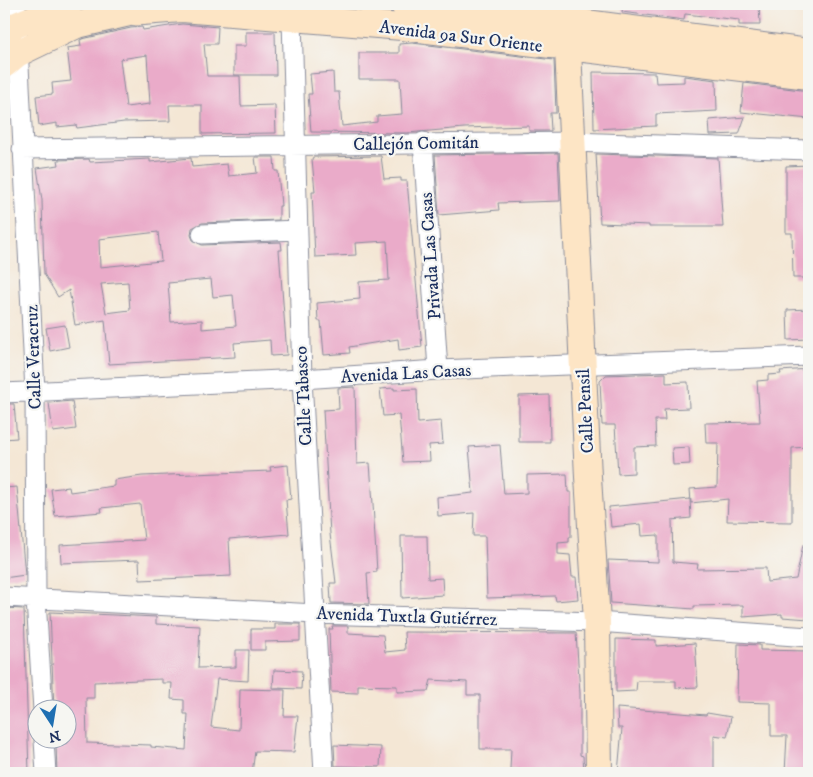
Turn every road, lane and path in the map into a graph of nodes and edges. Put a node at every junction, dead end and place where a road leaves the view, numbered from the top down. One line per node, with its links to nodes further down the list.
1 (69, 4): 5 (main road)
2 (403, 4): 3 (main road, Avenida 9a Sur Oriente)
3 (568, 12): 6 (main road, Calle Pensil); 7 (main road, Avenida 9a Sur Oriente)
4 (292, 19): 5 (main road, Avenida 9a Sur Oriente); 6 (main road, Avenida 9a Sur Oriente); 11 (street, Calle Tabasco)
5 (11, 36): 12 (street, Calle Veracruz)
6 (568, 49): 8 (main road, Avenida 9a Sur Oriente); 10 (main road, Calle Pensil)
7 (809, 52)
8 (809, 76)
9 (423, 142): 10 (street, Callejón Comitán); 11 (street, Callejón Comitán); 18 (street, Privada Las Casas)
10 (572, 142): 13 (street, Callejón Comitán); 17 (main road, Calle Pensil)
11 (294, 145): 12 (street, Callejón Comitán); 14 (street, Calle Tabasco)
12 (22, 149): 20 (street, Calle Veracruz)
13 (809, 150)
14 (297, 230): 15 (street); 19 (street, Calle Tabasco)
15 (202, 234)
16 (809, 356): 17 (street, Avenida Las Casas)
17 (582, 366): 18 (street, Avenida Las Casas); 25 (main road, Calle Pensil)
18 (438, 370): 19 (street, Avenida Las Casas)
19 (302, 379): 20 (street, Avenida Las Casas); 24 (street, Calle Tabasco)
20 (35, 392): 21 (street, Avenida Las Casas); 23 (street, Calle Veracruz)
21 (4, 393)
22 (4, 597): 23 (street, Avenida Tuxtla Gutiérrez)
23 (36, 600): 24 (street, Avenida Tuxtla Gutiérrez); 27 (street, Calle Veracruz)
24 (315, 614): 25 (street, Avenida Tuxtla Gutiérrez); 30 (street, Calle Tabasco)
25 (597, 622): 26 (street, Avenida Tuxtla Gutiérrez); 31 (main road, Calle Pensil)
26 (809, 637)
27 (41, 700)
28 (45, 750): 29 (street)
29 (46, 773)
30 (324, 773)
31 (599, 773)

